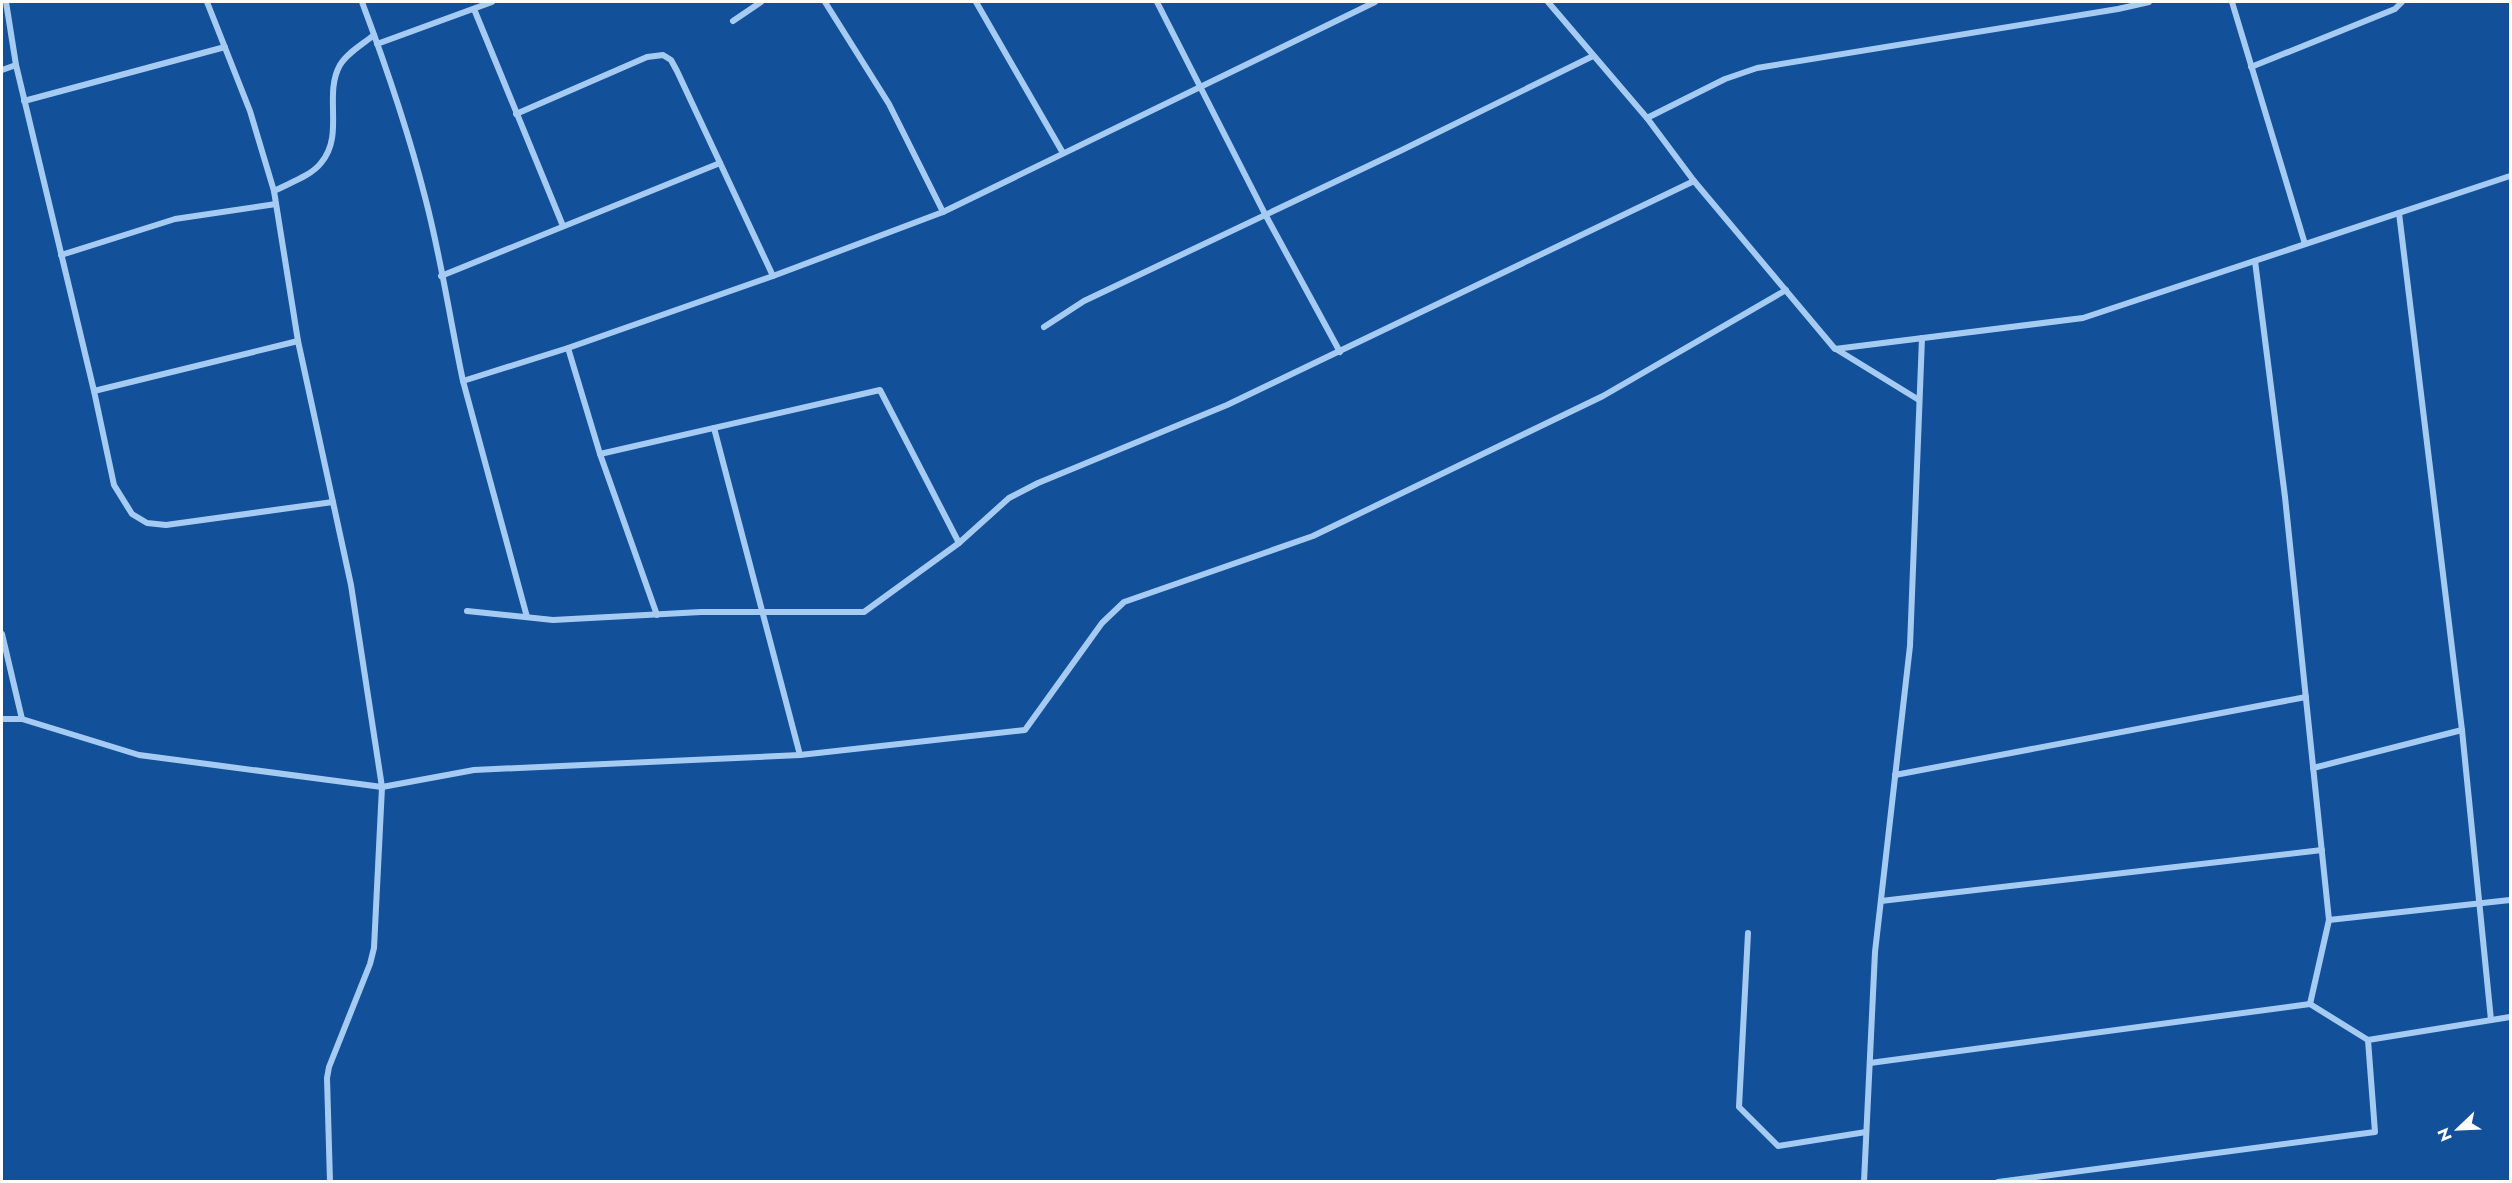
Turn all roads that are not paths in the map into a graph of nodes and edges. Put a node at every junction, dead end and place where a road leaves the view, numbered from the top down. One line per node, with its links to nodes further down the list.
1 (6, 2): 20 (street)
2 (207, 2): 18 (street)
3 (362, 2): 16 (street)
4 (492, 2): 14 (street)
5 (761, 2): 15 (street)
6 (825, 2): 33 (street)
7 (976, 2): 27 (street)
8 (1156, 2): 23 (street)
9 (1375, 2): 23 (street)
10 (1548, 2): 19 (street)
11 (2149, 2): 26 (street)
12 (2232, 2): 21 (street)
13 (2402, 2): 21 (street)
14 (474, 9): 17 (street); 25 (street)
15 (733, 21)
16 (374, 35): 17 (street); 31 (street)
17 (377, 44): 40 (street)
18 (225, 47): 24 (street); 31 (street)
19 (1593, 56): 26 (street); 35 (street)
20 (16, 65): 22 (street); 24 (street)
21 (2251, 67): 37 (street)
22 (2, 70)
23 (1199, 87): 27 (street); 35 (street)
24 (24, 101): 38 (street)
25 (516, 114): 28 (street); 36 (street)
26 (1647, 118): 30 (street)
27 (1063, 153): 33 (street)
28 (720, 163): 36 (street); 41 (street)
29 (2511, 176): 34 (street)
30 (1694, 181): 42 (street); 48 (street)
31 (274, 191): 32 (street)
32 (276, 204): 38 (street); 45 (street)
33 (943, 212): 41 (street)
34 (2399, 213): 37 (street); 64 (street)
35 (1264, 214): 43 (street); 48 (street)
36 (563, 226): 40 (street)
37 (2305, 244): 39 (street)
38 (61, 255): 50 (street)
39 (2255, 261): 44 (street); 61 (street)
40 (441, 276): 49 (street)
41 (773, 276): 46 (street)
42 (1786, 290): 47 (street); 65 (street)
43 (1044, 327)
44 (1922, 338): 47 (street); 51 (street)
45 (298, 341): 50 (street); 54 (street)
46 (568, 348): 49 (street); 53 (street)
47 (1835, 349): 51 (street)
48 (1340, 352): 55 (street)
49 (463, 381): 59 (street)
50 (94, 391): 54 (street)
51 (1919, 399): 67 (street)
52 (714, 428): 53 (street); 55 (street); 57 (street)
53 (600, 454): 58 (street)
54 (333, 502): 68 (street)
55 (959, 543): 57 (street)
56 (467, 611): 59 (street)
57 (761, 612): 58 (street); 65 (street)
58 (657, 615): 59 (street)
59 (527, 617)
60 (2, 634): 63 (street)
61 (2306, 697): 66 (street); 67 (street)
62 (2, 719): 63 (street)
63 (22, 719): 68 (street)
64 (2462, 730): 66 (street); 72 (street)
65 (800, 755): 68 (street)
66 (2313, 768): 69 (street)
67 (1895, 775): 71 (street)
68 (382, 787): 81 (street)
69 (2322, 850): 71 (street); 73 (street)
70 (2511, 900): 72 (street)
71 (1881, 901): 79 (street)
72 (2478, 903): 73 (street); 77 (street)
73 (2329, 920): 75 (street)
74 (1748, 933): 80 (street)
75 (2310, 1004): 78 (street); 79 (street)
76 (2511, 1017): 77 (street)
77 (2491, 1020): 78 (street)
78 (2368, 1040): 83 (street)
79 (1870, 1063): 80 (street)
80 (1866, 1132): 82 (street)
81 (330, 1182)
82 (1864, 1182)
83 (1998, 1182)

